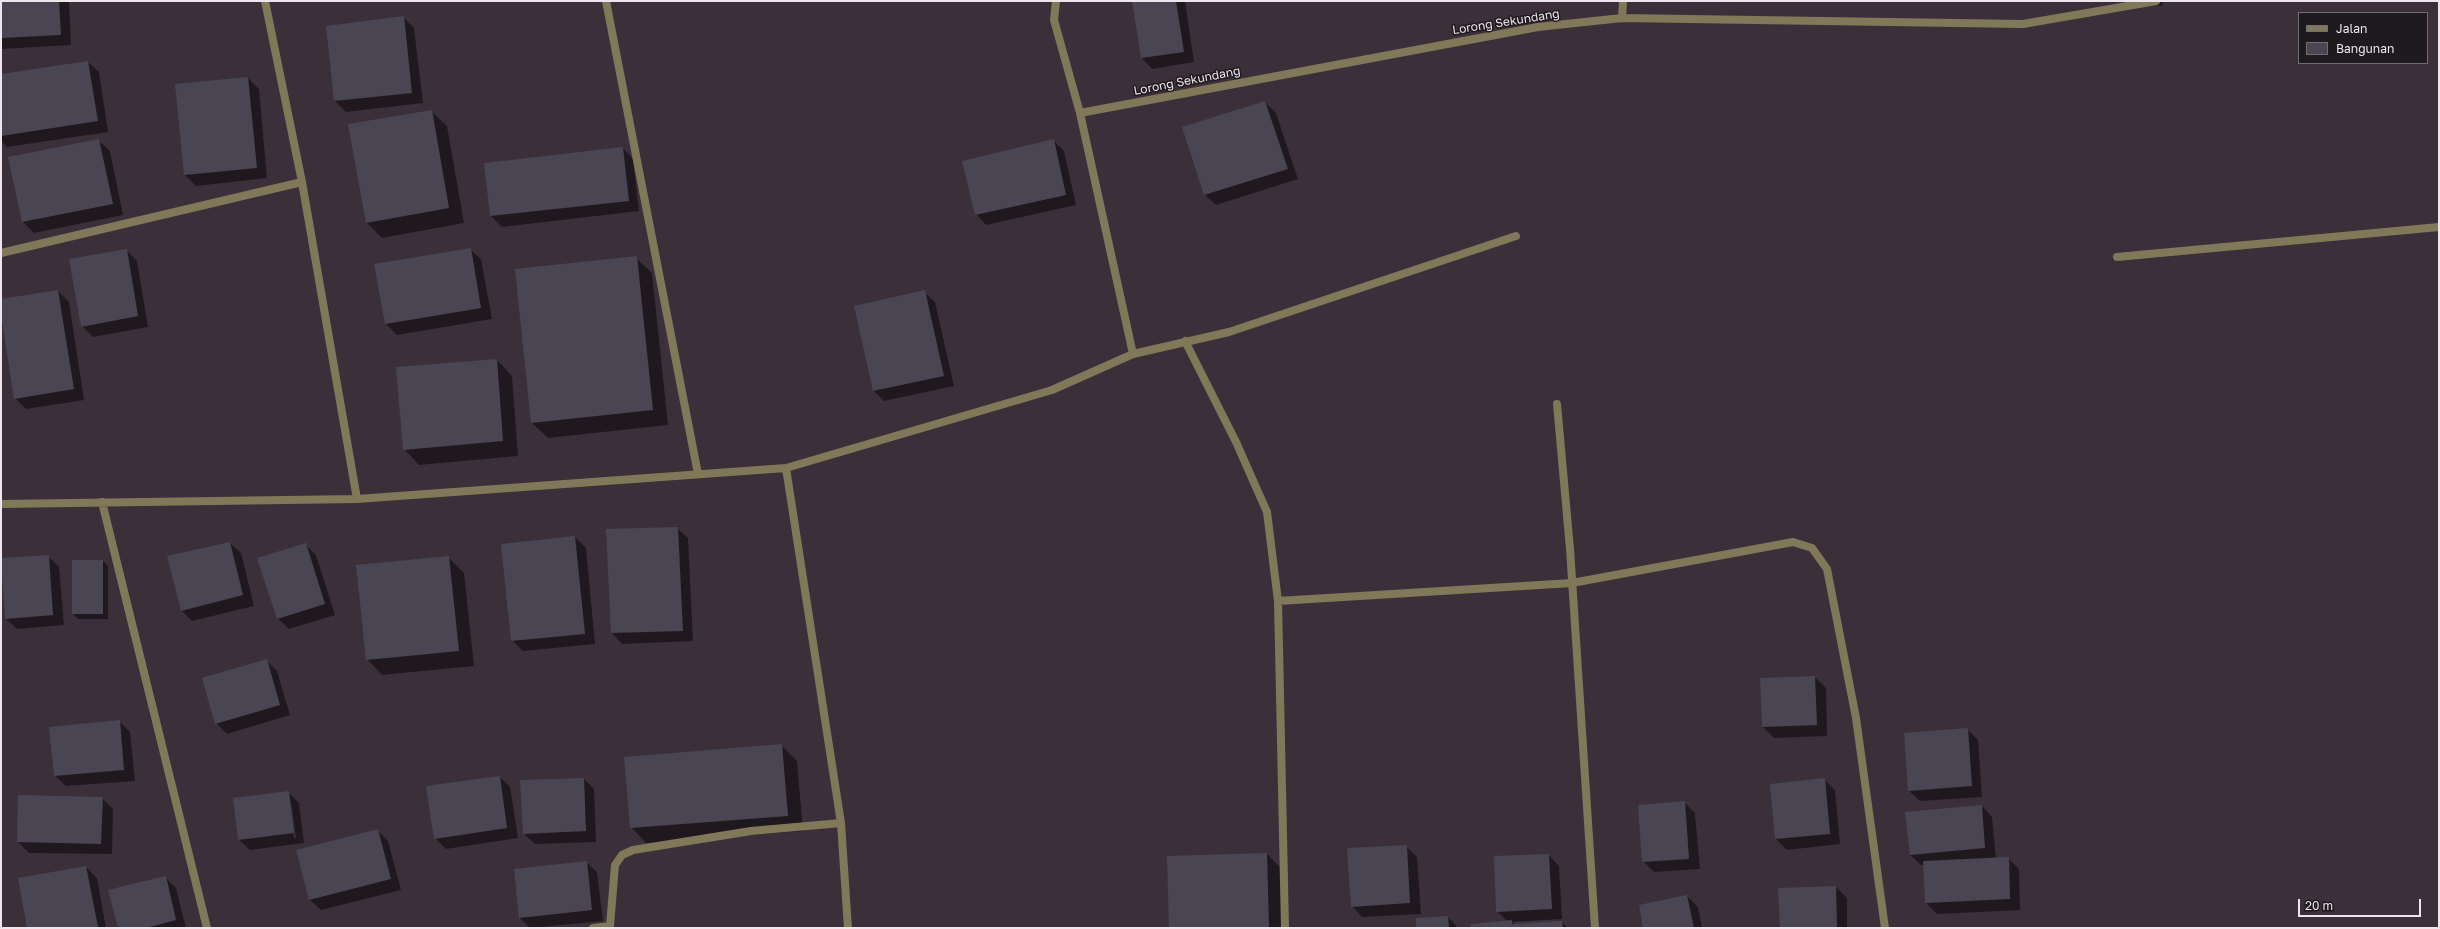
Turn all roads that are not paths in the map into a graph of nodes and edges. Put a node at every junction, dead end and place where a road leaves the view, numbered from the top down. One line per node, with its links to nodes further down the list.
1 (265, 1): 8 (street)
2 (606, 1): 17 (street)
3 (1056, 1): 7 (street)
4 (1623, 1): 6 (street)
5 (2156, 1): 6 (street, Lorong Sekundang)
6 (1622, 18): 7 (street, Lorong Sekundang)
7 (1080, 113): 14 (street)
8 (302, 182): 11 (street); 18 (street)
9 (2439, 227): 12 (street)
10 (1516, 236): 13 (street)
11 (1, 253)
12 (2117, 257)
13 (1185, 342): 14 (street); 22 (street)
14 (1133, 354): 16 (street)
15 (1557, 404): 21 (street)
16 (786, 468): 17 (street); 23 (street)
17 (698, 474): 18 (street)
18 (357, 499): 19 (street)
19 (102, 502): 20 (street); 25 (street)
20 (1, 504)
21 (1572, 583): 22 (street); 29 (street); 30 (street)
22 (1278, 601): 28 (street)
23 (840, 823): 24 (street); 27 (street)
24 (610, 927): 26 (street)
25 (207, 928)
26 (594, 928)
27 (848, 928)
28 (1285, 928)
29 (1595, 928)
30 (1885, 928)

